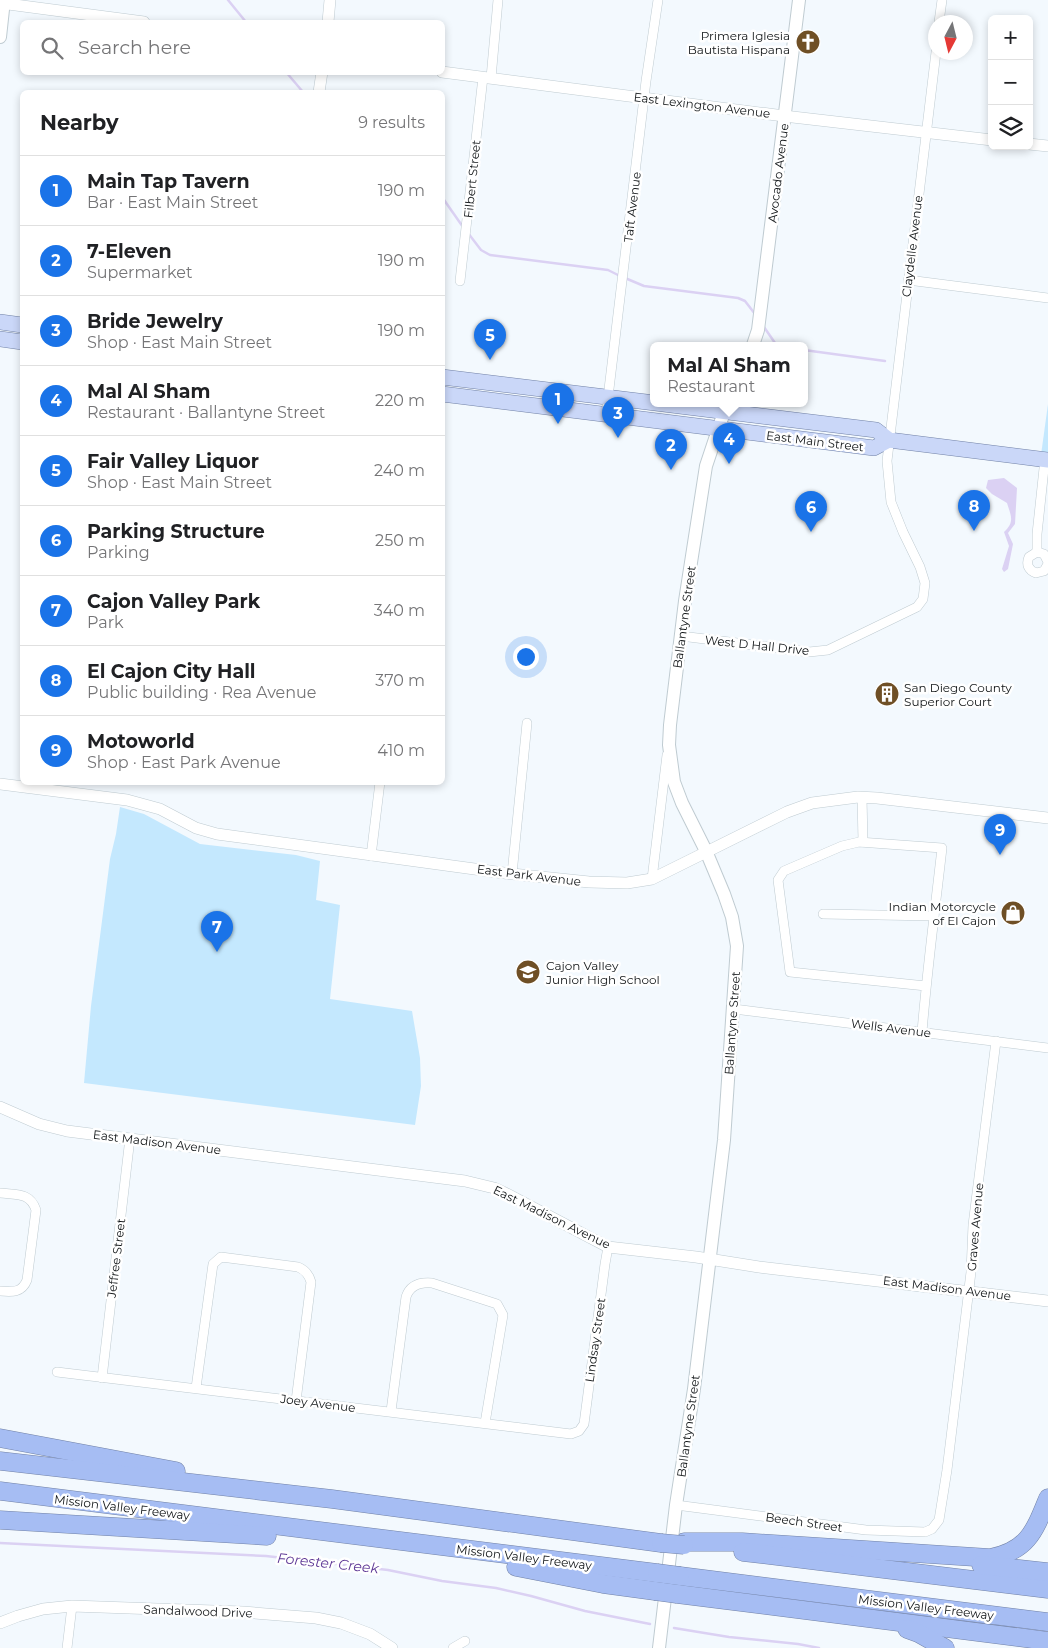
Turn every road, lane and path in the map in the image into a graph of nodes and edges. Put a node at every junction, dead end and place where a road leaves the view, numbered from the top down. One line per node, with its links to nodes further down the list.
1 (330, 0): 9 (street)
2 (498, 0): 14 (street, Filbert Street)
3 (658, 0): 16 (street, Taft Avenue)
4 (799, 0): 17 (main road, Avocado Avenue)
5 (942, 0): 7 (street)
6 (3, 2): 8 (street); 10 (main road)
7 (940, 15)
8 (130, 20)
9 (328, 20)
10 (0, 37)
11 (935, 60): 18 (street, Claydelle Avenue)
12 (445, 72): 14 (street, East Lexington Avenue)
13 (322, 75): 15 (street)
14 (487, 77): 16 (street, East Lexington Avenue); 23 (street, Filbert Street)
15 (319, 90)
16 (644, 98): 17 (street, East Lexington Avenue); 32 (street, Taft Avenue)
17 (784, 116): 18 (street, East Lexington Avenue); 29 (main road, Avocado Avenue)
18 (927, 132): 19 (street, East Lexington Avenue); 22 (street, Claydelle Avenue)
19 (988, 140)
20 (1033, 144): 21 (street)
21 (1048, 146)
22 (908, 280): 24 (street); 37 (street, Claydelle Avenue)
23 (460, 281)
24 (1048, 298)
25 (0, 322): 26 (main road)
26 (20, 325)
27 (0, 339): 28 (main road)
28 (20, 342)
29 (754, 342)
30 (445, 377): 32 (main road, East Main Street)
31 (445, 394): 35 (main road, East Main Street)
32 (608, 397): 33 (main road, East Main Street); 35 (street, Taft Avenue)
33 (650, 401)
34 (725, 407): 36 (main road, Ballantyne Street); 37 (main road, East Main Street)
35 (606, 414): 36 (main road, East Main Street)
36 (717, 429): 37 (main road, East Main Street); 41 (main road, Ballantyne Street)
37 (889, 440): 38 (main road, East Main Street); 41 (street, West D Hall Drive)
38 (1047, 459): 39 (street)
39 (1037, 552): 40 (street); 40 (street)
40 (1048, 563)
41 (681, 636): 43 (main road, Ballantyne Street)
42 (527, 723): 51 (street)
43 (670, 725): 49 (main road, Ballantyne Street); 52 (street)
44 (0, 784): 50 (street, East Park Avenue)
45 (380, 785): 50 (street)
46 (862, 797): 47 (street, East Park Avenue); 48 (street); 49 (street, East Park Avenue)
47 (1048, 818)
48 (863, 842): 54 (street); 55 (street)
49 (706, 851): 52 (street, East Park Avenue); 56 (main road, Ballantyne Street)
50 (372, 856): 51 (street, East Park Avenue)
51 (512, 874): 52 (street, East Park Avenue)
52 (652, 879)
53 (823, 914): 54 (street)
54 (934, 916): 55 (street)
55 (926, 986): 57 (street)
56 (734, 1010): 57 (street, Wells Avenue); 64 (main road, Ballantyne Street)
57 (922, 1032): 58 (street, Wells Avenue)
58 (996, 1041): 59 (street, Wells Avenue); 65 (street, Graves Avenue)
59 (1048, 1048)
60 (0, 1107): 61 (street, East Madison Avenue)
61 (130, 1138): 63 (street, East Madison Avenue); 69 (street, Jeffree Street)
62 (0, 1193): 66 (street)
63 (608, 1247): 64 (street, East Madison Avenue); 74 (street, Lindsay Street)
64 (710, 1260): 65 (street, East Madison Avenue); 80 (main road, Ballantyne Street)
65 (968, 1290): 67 (street, East Madison Avenue); 82 (street, Graves Avenue)
66 (0, 1291)
67 (1048, 1301)
68 (57, 1372): 69 (street, Joey Avenue)
69 (102, 1378): 70 (street, Joey Avenue)
70 (196, 1388): 71 (street, Joey Avenue); 71 (street)
71 (296, 1400): 72 (street, Joey Avenue)
72 (391, 1411): 73 (street, Joey Avenue); 73 (street)
73 (485, 1423): 74 (street, Joey Avenue)
74 (579, 1431)
75 (0, 1438): 79 (highway)
76 (0, 1461): 79 (highway)
77 (0, 1491): 83 (highway, Mission Valley Freeway)
78 (1048, 1498): 86 (highway)
79 (332, 1500): 85 (highway, bridge)
80 (676, 1505): 82 (street, Beech Street); 98 (main road, Ballantyne Street)
81 (0, 1520): 83 (highway)
82 (932, 1529)
83 (367, 1538): 84 (highway, Mission Valley Freeway)
84 (419, 1544): 90 (highway, bridge); 91 (highway, Mission Valley Freeway, bridge)
85 (684, 1544): 86 (highway); 88 (highway)
86 (859, 1550): 87 (highway)
87 (1048, 1572)
88 (1048, 1589)
89 (72, 1606): 92 (street, Sandalwood Drive); 95 (street); 96 (street, Sandalwood Drive)
90 (853, 1615): 94 (highway); 99 (highway)
91 (1048, 1622)
92 (0, 1623)
93 (465, 1641): 97 (street)
94 (1048, 1641)
95 (67, 1648)
96 (392, 1648)
97 (454, 1648)
98 (659, 1648)
99 (945, 1648)

